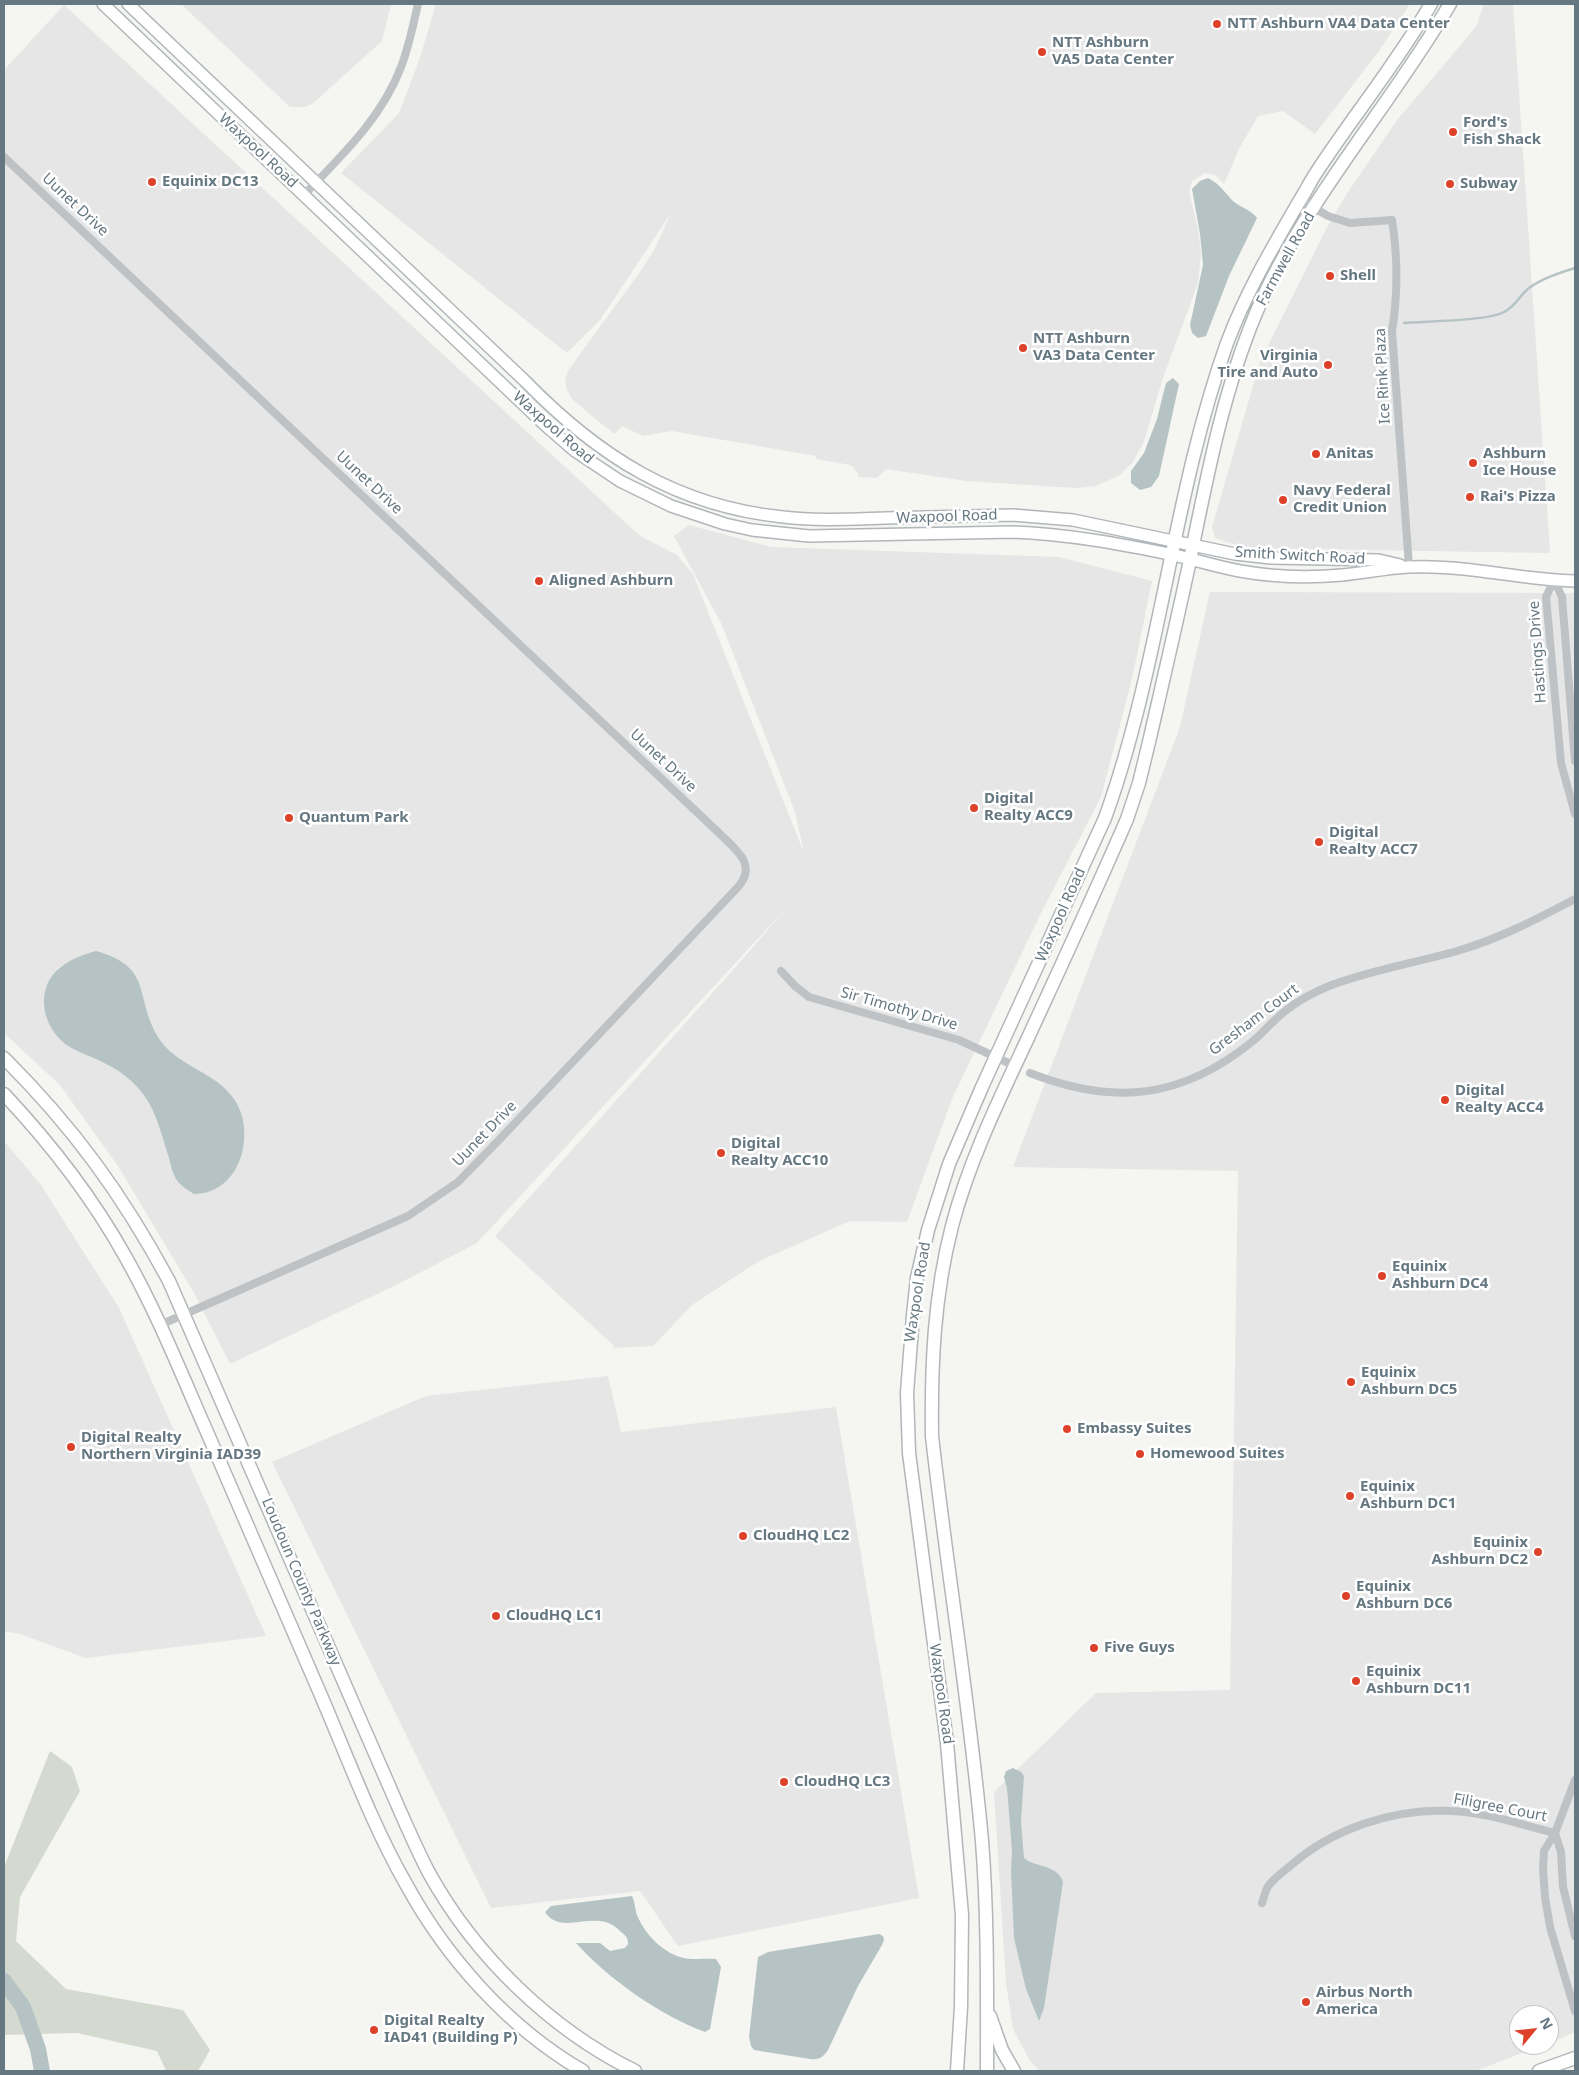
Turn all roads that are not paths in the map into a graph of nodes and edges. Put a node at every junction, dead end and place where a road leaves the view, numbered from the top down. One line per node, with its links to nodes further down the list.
1 (102, 4): 8 (main road, Waxpool Road)
2 (128, 4): 7 (main road, Waxpool Road)
3 (418, 4): 7 (street)
4 (1432, 4): 9 (main road, Farmwell Road)
5 (1450, 4): 10 (main road, Farmwell Road)
6 (4, 157): 26 (street, Uunet Drive)
7 (316, 183): 8 (street); 11 (main road, Waxpool Road)
8 (304, 195): 13 (main road, Waxpool Road)
9 (1300, 200): 10 (street, Ice Rink Plaza); 11 (main road, Farmwell Road)
10 (1314, 208): 12 (main road, Farmwell Road); 14 (street, Ice Rink Plaza)
11 (1175, 541): 12 (main road, Waxpool Road); 13 (main road, Waxpool Road)
12 (1191, 552): 13 (main road, Waxpool Road); 14 (main road, Smith Switch Road); 14 (main road, Smith Switch Road); 23 (main road, Waxpool Road)
13 (1172, 555): 21 (main road, Waxpool Road)
14 (1409, 567): 15 (main road, Smith Switch Road)
15 (1554, 580): 16 (main road, Smith Switch Road); 17 (street, Hastings Drive); 18 (street, Hastings Drive)
16 (1575, 581)
17 (1575, 761)
18 (1575, 814)
19 (1575, 899): 24 (street, Gresham Court)
20 (781, 971): 21 (street, Sir Timothy Drive)
21 (996, 1056): 23 (street, Sir Timothy Drive); 37 (main road, Waxpool Road)
22 (4, 1058): 26 (main road, Loudoun County Parkway)
23 (1015, 1066): 32 (main road, Waxpool Road)
24 (1030, 1073)
25 (4, 1094): 27 (main road, Loudoun County Parkway)
26 (185, 1315): 27 (street, Uunet Drive); 36 (main road, Loudoun County Parkway)
27 (160, 1326): 35 (main road, Loudoun County Parkway)
28 (1575, 1780): 29 (street)
29 (1555, 1833): 30 (street, Filigree Court); 31 (street); 33 (street)
30 (1262, 1902)
31 (1575, 1936)
32 (986, 2004): 38 (main road, Waxpool Road); 39 (main road)
33 (1575, 2011)
34 (1575, 2058): 40 (main road)
35 (583, 2071)
36 (635, 2071)
37 (957, 2071)
38 (987, 2071)
39 (1014, 2071)
40 (1539, 2071)

